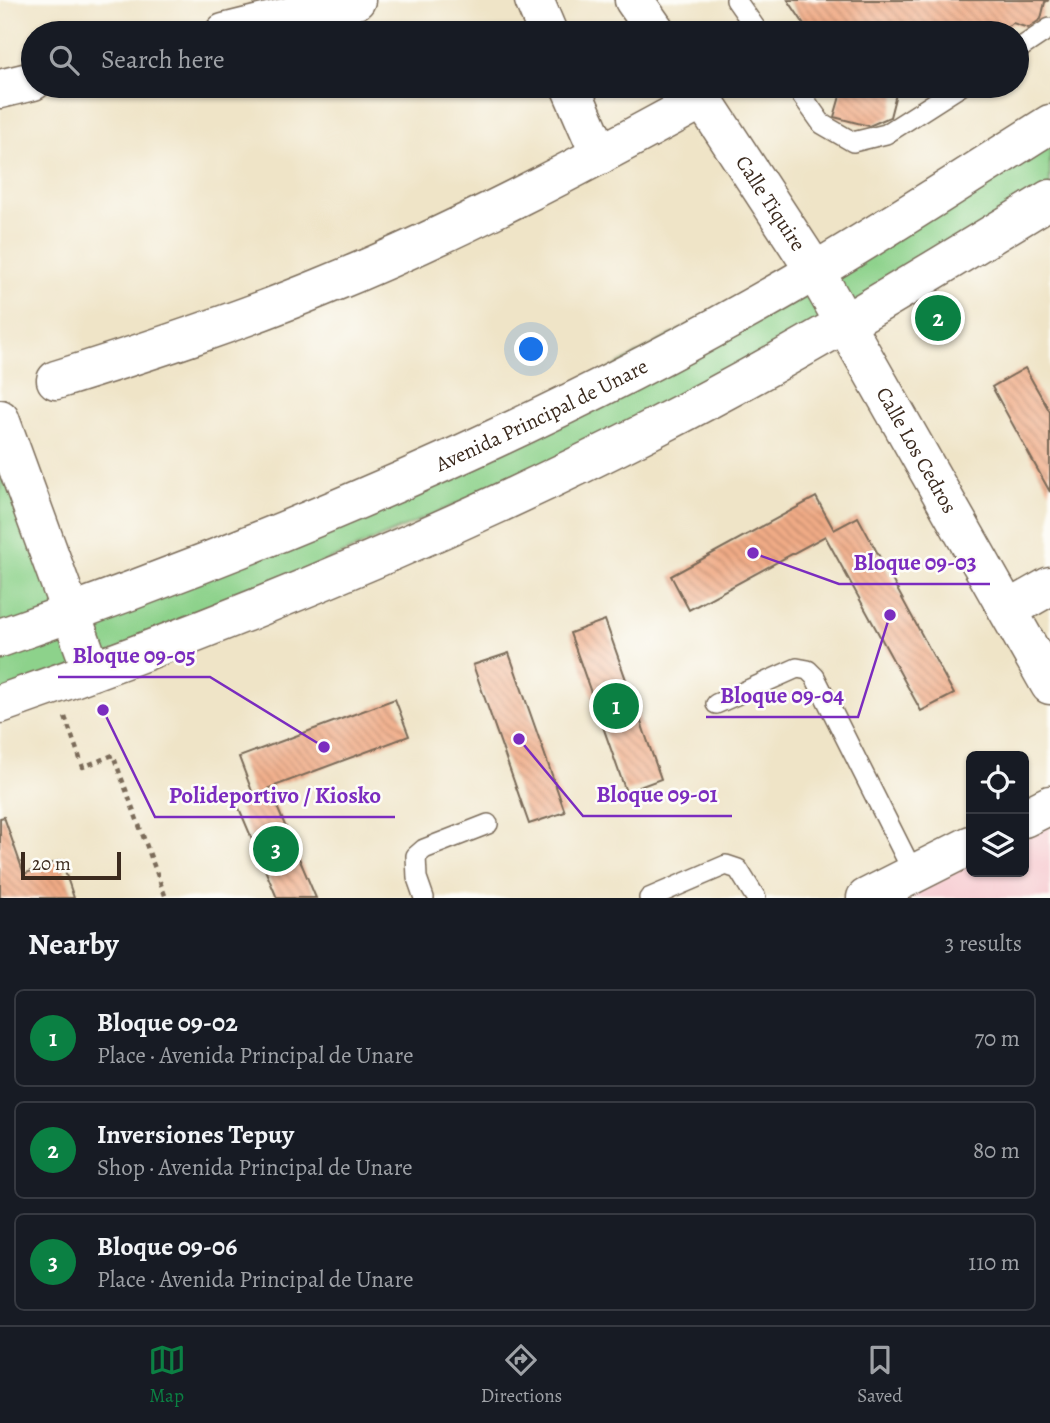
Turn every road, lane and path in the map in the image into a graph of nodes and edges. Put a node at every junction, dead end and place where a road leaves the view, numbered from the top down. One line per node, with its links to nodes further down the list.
1 (356, 0): 5 (street)
2 (534, 0): 6 (street)
3 (634, 0): 7 (street)
4 (736, 0): 8 (lane)
5 (272, 21)
6 (543, 21)
7 (649, 21)
8 (751, 21)
9 (1050, 28): 10 (lane)
10 (1029, 42)
11 (21, 84): 12 (street)
12 (0, 89)
13 (575, 98): 19 (street)
14 (690, 98): 19 (street)
15 (703, 98): 21 (street, Calle Tiquire)
16 (804, 98): 17 (lane)
17 (942, 98)
18 (1050, 124): 21 (street, Avenida Principal de Unare)
19 (600, 155): 23 (street)
20 (1050, 199): 22 (street)
21 (815, 271): 22 (street, Calle Tiquire); 27 (street, Avenida Principal de Unare)
22 (845, 323): 26 (street, Calle Los Cedros); 29 (street)
23 (56, 380)
24 (0, 419): 27 (street)
25 (1050, 586): 26 (street)
26 (1008, 610): 31 (street, Calle Los Cedros)
27 (71, 613): 28 (street, Avenida Principal de Unare); 29 (street)
28 (0, 638)
29 (92, 671): 30 (street)
30 (54, 685): 32 (street); 39 (path)
31 (1050, 685)
32 (0, 704)
33 (716, 704): 38 (lane)
34 (1050, 805): 35 (street)
35 (1029, 816)
36 (488, 824): 40 (lane)
37 (966, 848): 38 (street)
38 (914, 874): 43 (street)
39 (166, 898)
40 (424, 898)
41 (649, 898): 42 (lane)
42 (756, 898)
43 (866, 898)

